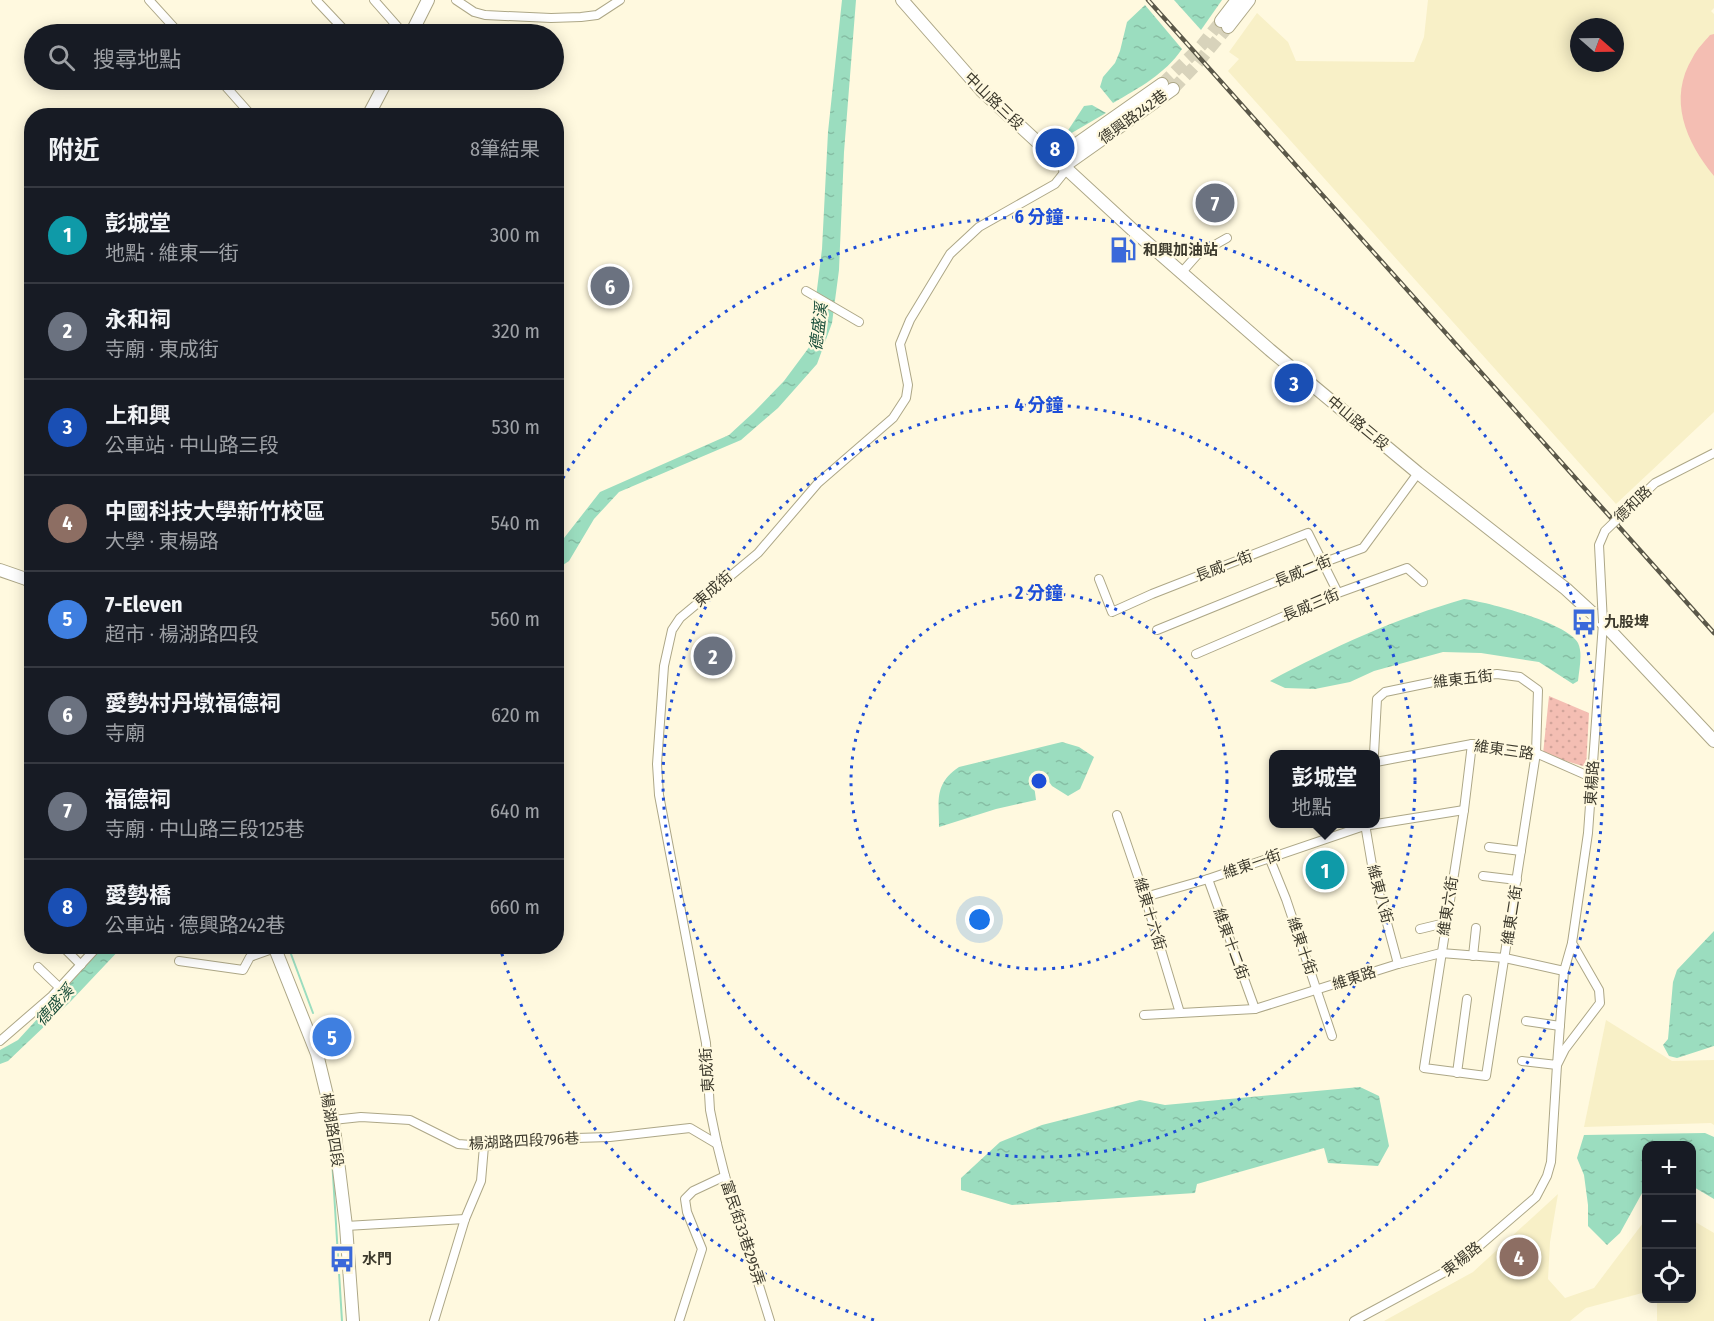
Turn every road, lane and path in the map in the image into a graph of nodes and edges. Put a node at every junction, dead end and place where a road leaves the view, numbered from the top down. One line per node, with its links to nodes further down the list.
1 (149, 0): 10 (street)
2 (316, 0): 11 (street)
3 (374, 0): 12 (street)
4 (428, 0): 13 (street)
5 (456, 0): 6 (street)
6 (620, 0)
7 (902, 0): 18 (street, 中山路三段)
8 (1237, 0): 9 (street)
9 (1249, 0)
10 (171, 24)
11 (339, 24)
12 (395, 24)
13 (416, 24)
14 (229, 90): 16 (street)
15 (382, 90): 17 (street)
16 (245, 108)
17 (372, 108)
18 (1053, 156): 19 (street, 中山路三段); 19 (street, 德興路242巷)
19 (1064, 166): 21 (street, 中山路三段); 85 (street, 東成街)
20 (1227, 238): 21 (street)
21 (1182, 272): 25 (street, 中山路三段)
22 (809, 293): 23 (street)
23 (859, 322)
24 (1714, 453): 32 (street, 德和路, bridge)
25 (1418, 473): 26 (street, 長威二街); 32 (street, 中山路三段)
26 (1322, 562): 29 (street, 長威一街); 31 (street, 長威一街); 33 (street, 長威二街)
27 (0, 570): 28 (street)
28 (24, 578)
29 (1099, 579)
30 (1423, 582): 31 (street, 長威三街)
31 (1338, 593): 34 (street, 長威三街)
32 (1603, 623): 36 (street, 中山路三段); 41 (street, 東楊路)
33 (1157, 630)
34 (1196, 654)
35 (1538, 690): 38 (street, 維東五街); 39 (street, 維東二街)
36 (1714, 741)
37 (1472, 744): 39 (street, 維東三路); 40 (street, 維東三路); 42 (street, 維東六街)
38 (1374, 750)
39 (1536, 753): 41 (street, 維東三路); 48 (street, 維東二街)
40 (1380, 761)
41 (1593, 778): 57 (street, 東楊路)
42 (1464, 810): 44 (street, 維東一街); 54 (street, 維東六街)
43 (1117, 815): 53 (street, 維東十六街)
44 (1380, 823)
45 (1355, 828): 49 (street, 維東一街)
46 (1365, 828): 66 (street, 維東八街)
47 (1490, 847): 48 (street)
48 (1521, 851): 52 (street, 維東二街)
49 (1269, 857): 51 (street, 維東一街); 71 (street, 維東十街)
50 (1483, 876): 52 (street)
51 (1208, 879): 53 (street, 維東一街); 73 (street, 維東十二街)
52 (1517, 880): 64 (street, 維東二街)
53 (1145, 897): 74 (street, 維東十六街)
54 (1445, 923): 56 (street); 58 (street, 維東六街)
55 (1476, 928): 63 (street)
56 (1420, 929)
57 (1572, 943): 69 (street, 東楊路); 81 (street, 東楊路)
58 (1441, 953): 63 (street, 維東路); 66 (street, 維東路); 82 (street, 維東六街)
59 (70, 954): 67 (street)
60 (91, 954): 67 (street)
61 (258, 954): 65 (street)
62 (278, 954): 84 (street, 楊湖路四段)
63 (1473, 956): 64 (street, 維東路)
64 (1505, 958): 69 (street, 維東路); 83 (street, 維東二街)
65 (179, 962)
66 (1398, 964): 71 (street, 維東路)
67 (81, 965): 70 (street)
68 (38, 967): 70 (street)
69 (1564, 972): 77 (street, 東楊路)
70 (60, 988): 79 (street)
71 (1317, 990): 73 (street, 維東路); 78 (street, 維東十街)
72 (1467, 999): 83 (street)
73 (1255, 1009): 74 (street, 維東路)
74 (1180, 1013): 75 (street, 維東路)
75 (1144, 1015)
76 (1526, 1021): 77 (street)
77 (1560, 1026): 81 (street, 東楊路)
78 (1332, 1036)
79 (0, 1041)
80 (1522, 1061): 81 (street)
81 (1557, 1065): 94 (street, 東楊路)
82 (1424, 1068): 83 (street, 維東二街)
83 (1457, 1072)
84 (333, 1120): 86 (street, 楊湖路四段796巷); 89 (street, 楊湖路四段)
85 (717, 1144): 86 (street, 楊湖路四段796巷); 87 (street, 富民街33巷295弄)
86 (484, 1146): 88 (street)
87 (725, 1176): 92 (street); 93 (street, 富民街33巷295弄)
88 (465, 1220): 89 (street); 91 (street)
89 (346, 1226): 90 (street, 楊湖路四段)
90 (353, 1321)
91 (434, 1321)
92 (679, 1321)
93 (770, 1321)
94 (1354, 1321)

